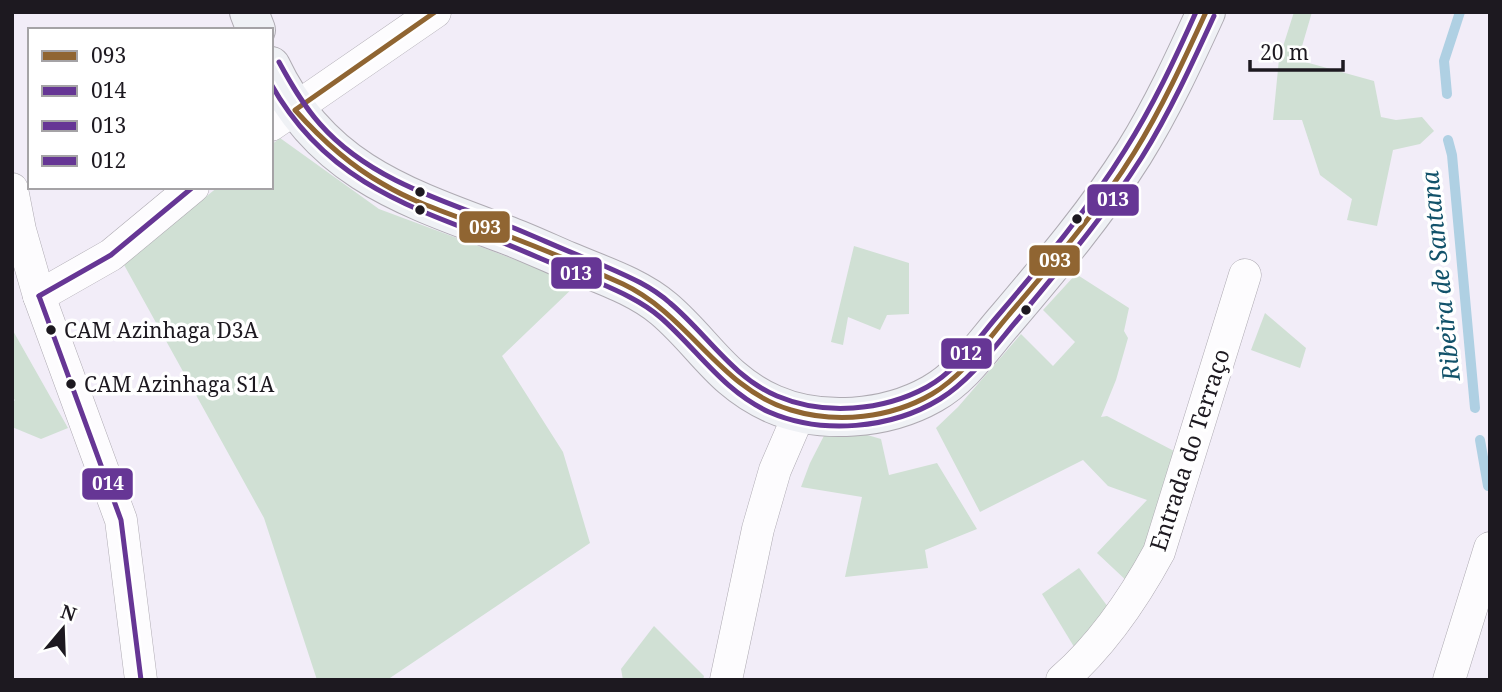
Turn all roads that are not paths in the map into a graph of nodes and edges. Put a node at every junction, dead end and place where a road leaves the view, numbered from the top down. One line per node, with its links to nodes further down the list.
1 (435, 12): 4 (street)
2 (1206, 12): 10 (main road)
3 (273, 74): 4 (main road)
4 (283, 117): 10 (main road)
5 (12, 189): 7 (street)
6 (190, 189): 9 (street)
7 (16, 233): 9 (street)
8 (1245, 275): 14 (street, Entrada do Terraço)
9 (39, 296): 12 (street)
10 (800, 411): 13 (street)
11 (1490, 548): 15 (street)
12 (141, 680)
13 (726, 680)
14 (1062, 680)
15 (1449, 680)

